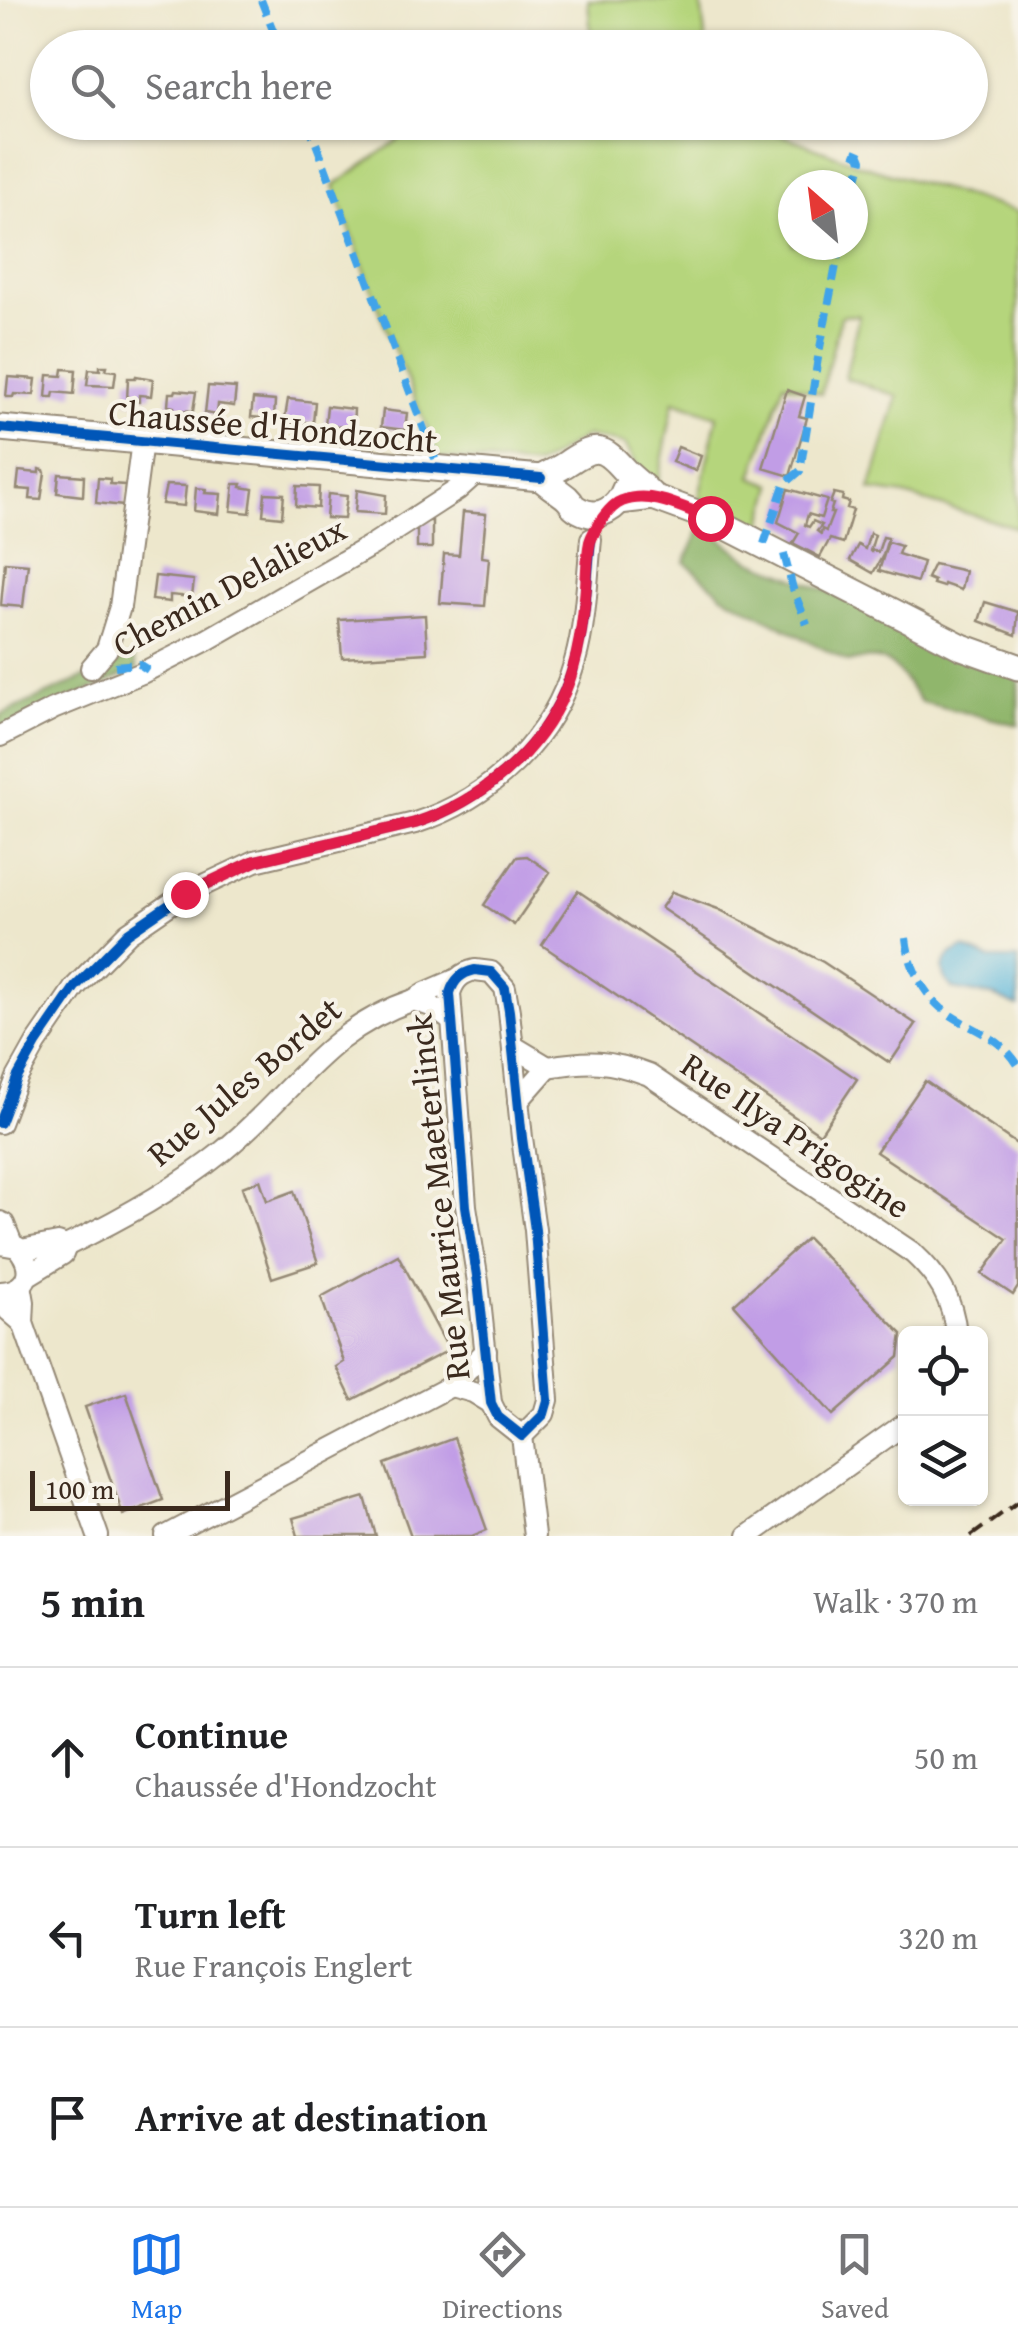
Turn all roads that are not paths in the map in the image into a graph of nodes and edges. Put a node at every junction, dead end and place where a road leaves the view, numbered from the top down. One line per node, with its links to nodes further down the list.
1 (0, 428): 2 (main road, Chaussée d'Hondzocht)
2 (142, 441): 5 (main road, Chaussée d'Hondzocht); 11 (street)
3 (570, 462): 4 (main road); 6 (main road); 8 (main road)
4 (624, 470): 7 (main road); 9 (main road)
5 (477, 472): 6 (main road, Chaussée d'Hondzocht); 13 (street, Chemin Delalieux)
6 (541, 478): 8 (main road)
7 (652, 497): 9 (main road); 12 (main road)
8 (572, 503): 9 (main road); 10 (street)
9 (615, 505): 10 (street)
10 (590, 539): 20 (street)
11 (115, 666)
12 (1018, 667)
13 (0, 736)
14 (455, 980): 15 (street, Rue Jules Bordet); 16 (street, Rue Maurice Maeterlinck); 17 (street, Rue Maurice Maeterlinck)
15 (414, 1000): 16 (street); 23 (street, Rue Jules Bordet)
16 (452, 1021): 26 (street, Rue Maurice Maeterlinck)
17 (513, 1046): 18 (street); 19 (street, Rue Maurice Maeterlinck)
18 (548, 1068): 19 (street); 25 (street, Rue Ilya Prigogine)
19 (518, 1101): 30 (street, Rue Maurice Maeterlinck)
20 (0, 1123)
21 (0, 1222): 22 (street)
22 (11, 1246): 23 (street); 24 (street)
23 (66, 1246): 24 (street)
24 (12, 1287): 31 (street)
25 (955, 1326)
26 (486, 1351): 27 (street); 28 (street, Rue Maurice Maeterlinck)
27 (451, 1386): 28 (street); 32 (street)
28 (491, 1404): 30 (street, Rue Maurice Maeterlinck)
29 (898, 1428): 34 (street)
30 (522, 1436): 33 (street)
31 (100, 1535)
32 (166, 1536)
33 (534, 1536)
34 (748, 1536)

